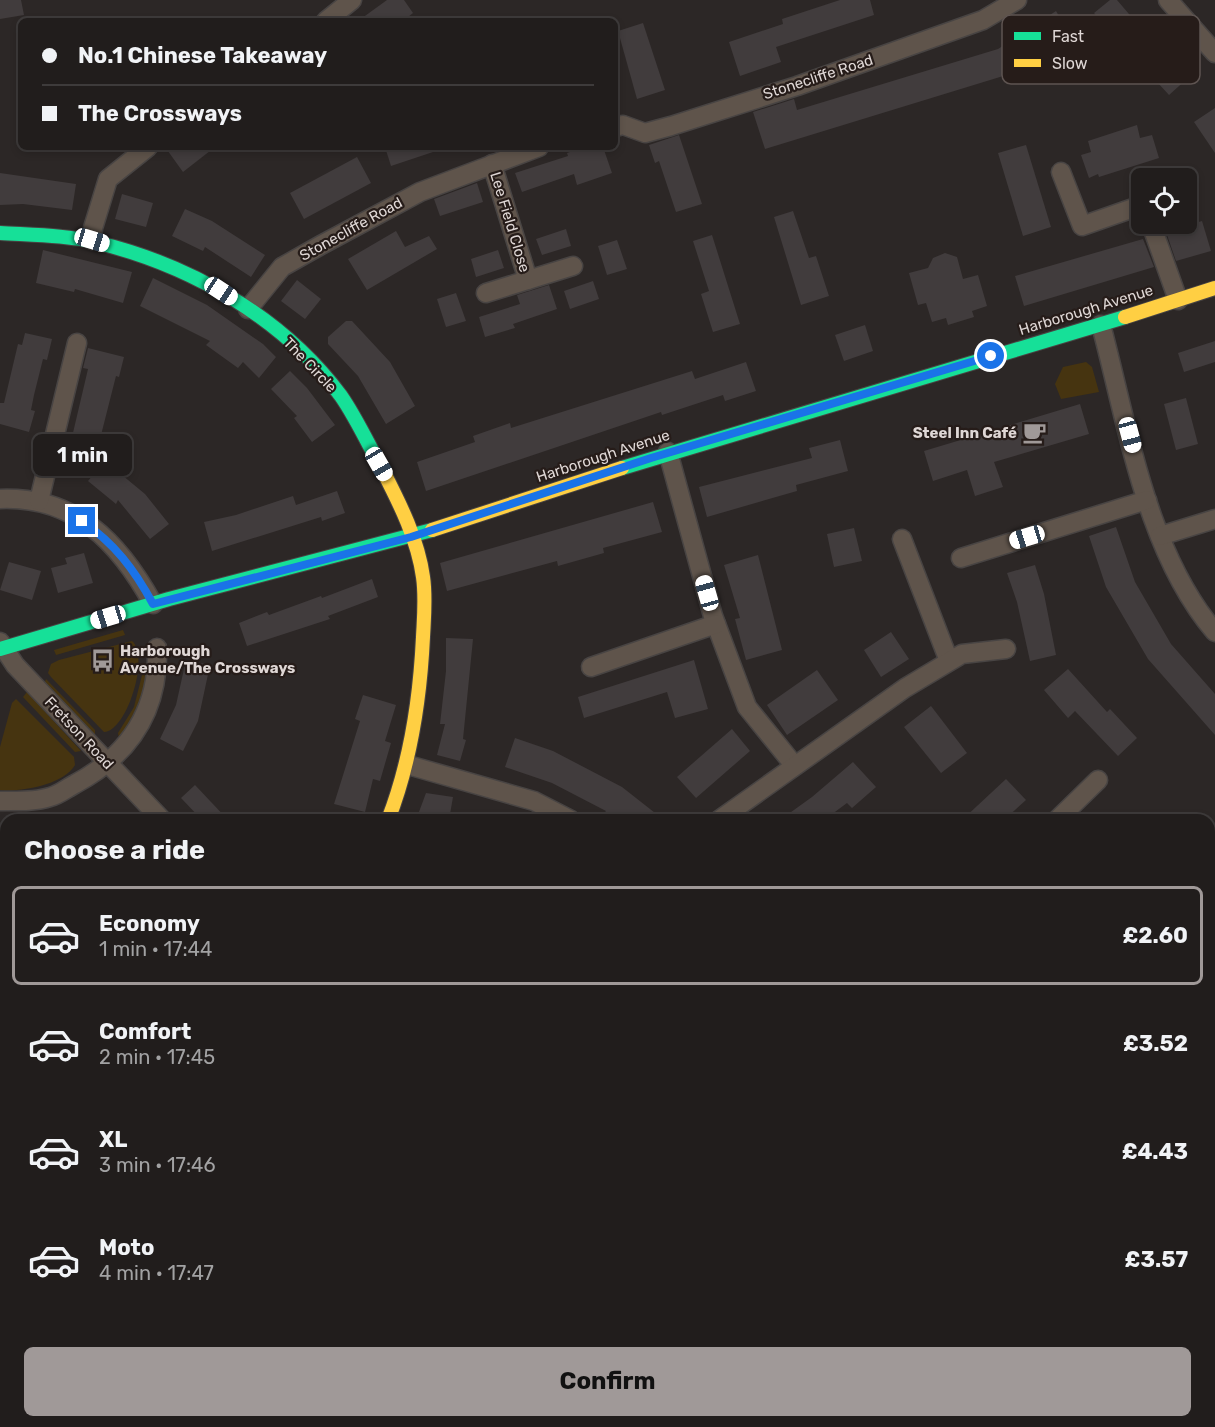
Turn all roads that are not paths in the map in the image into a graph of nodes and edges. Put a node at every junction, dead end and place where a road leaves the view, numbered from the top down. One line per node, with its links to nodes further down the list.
1 (352, 0): 5 (street)
2 (1017, 0): 8 (street, Stonecliffe Road)
3 (1168, 0): 4 (street)
4 (1181, 15)
5 (330, 18)
6 (1200, 36): 7 (street)
7 (1215, 53)
8 (618, 126)
9 (144, 150): 16 (street)
10 (531, 150): 11 (street, Stonecliffe Road)
11 (492, 164): 18 (street, Lee Field Close); 22 (street, Stonecliffe Road)
12 (1061, 172): 13 (street)
13 (1131, 209)
14 (0, 233): 16 (street, The Circle)
15 (1155, 234): 21 (street)
16 (92, 240): 22 (street, The Circle)
17 (573, 266): 18 (street, Lee Field Close)
18 (528, 280): 20 (street, Lee Field Close)
19 (1215, 288): 21 (street, Harborough Avenue)
20 (486, 293)
21 (1178, 300): 23 (street, Harborough Avenue)
22 (248, 309): 31 (street, The Circle)
23 (1101, 325): 25 (street, Harborough Avenue); 27 (street)
24 (77, 343): 28 (street)
25 (668, 452): 31 (street, Harborough Avenue); 35 (street)
26 (0, 500): 28 (street)
27 (1147, 500): 30 (street); 33 (street)
28 (39, 501): 34 (street)
29 (1215, 519): 30 (street)
30 (1160, 536): 36 (street)
31 (411, 537): 34 (street, Harborough Avenue); 44 (street, The Circle)
32 (902, 539): 40 (street)
33 (961, 558)
34 (153, 604): 37 (street, Harborough Avenue)
35 (716, 624): 41 (street); 45 (street)
36 (1215, 632)
37 (2, 646): 42 (street); 43 (street, Fretson Road)
38 (157, 648): 43 (street)
39 (1006, 649): 40 (street)
40 (949, 662): 45 (street)
41 (591, 667)
42 (0, 668)
43 (108, 764): 47 (street); 48 (street, Fretson Road)
44 (408, 765): 49 (street, The Circle); 50 (street)
45 (794, 765): 51 (street)
46 (1098, 780): 52 (street)
47 (0, 801)
48 (156, 814)
49 (389, 814)
50 (559, 814)
51 (726, 814)
52 (1063, 814)

